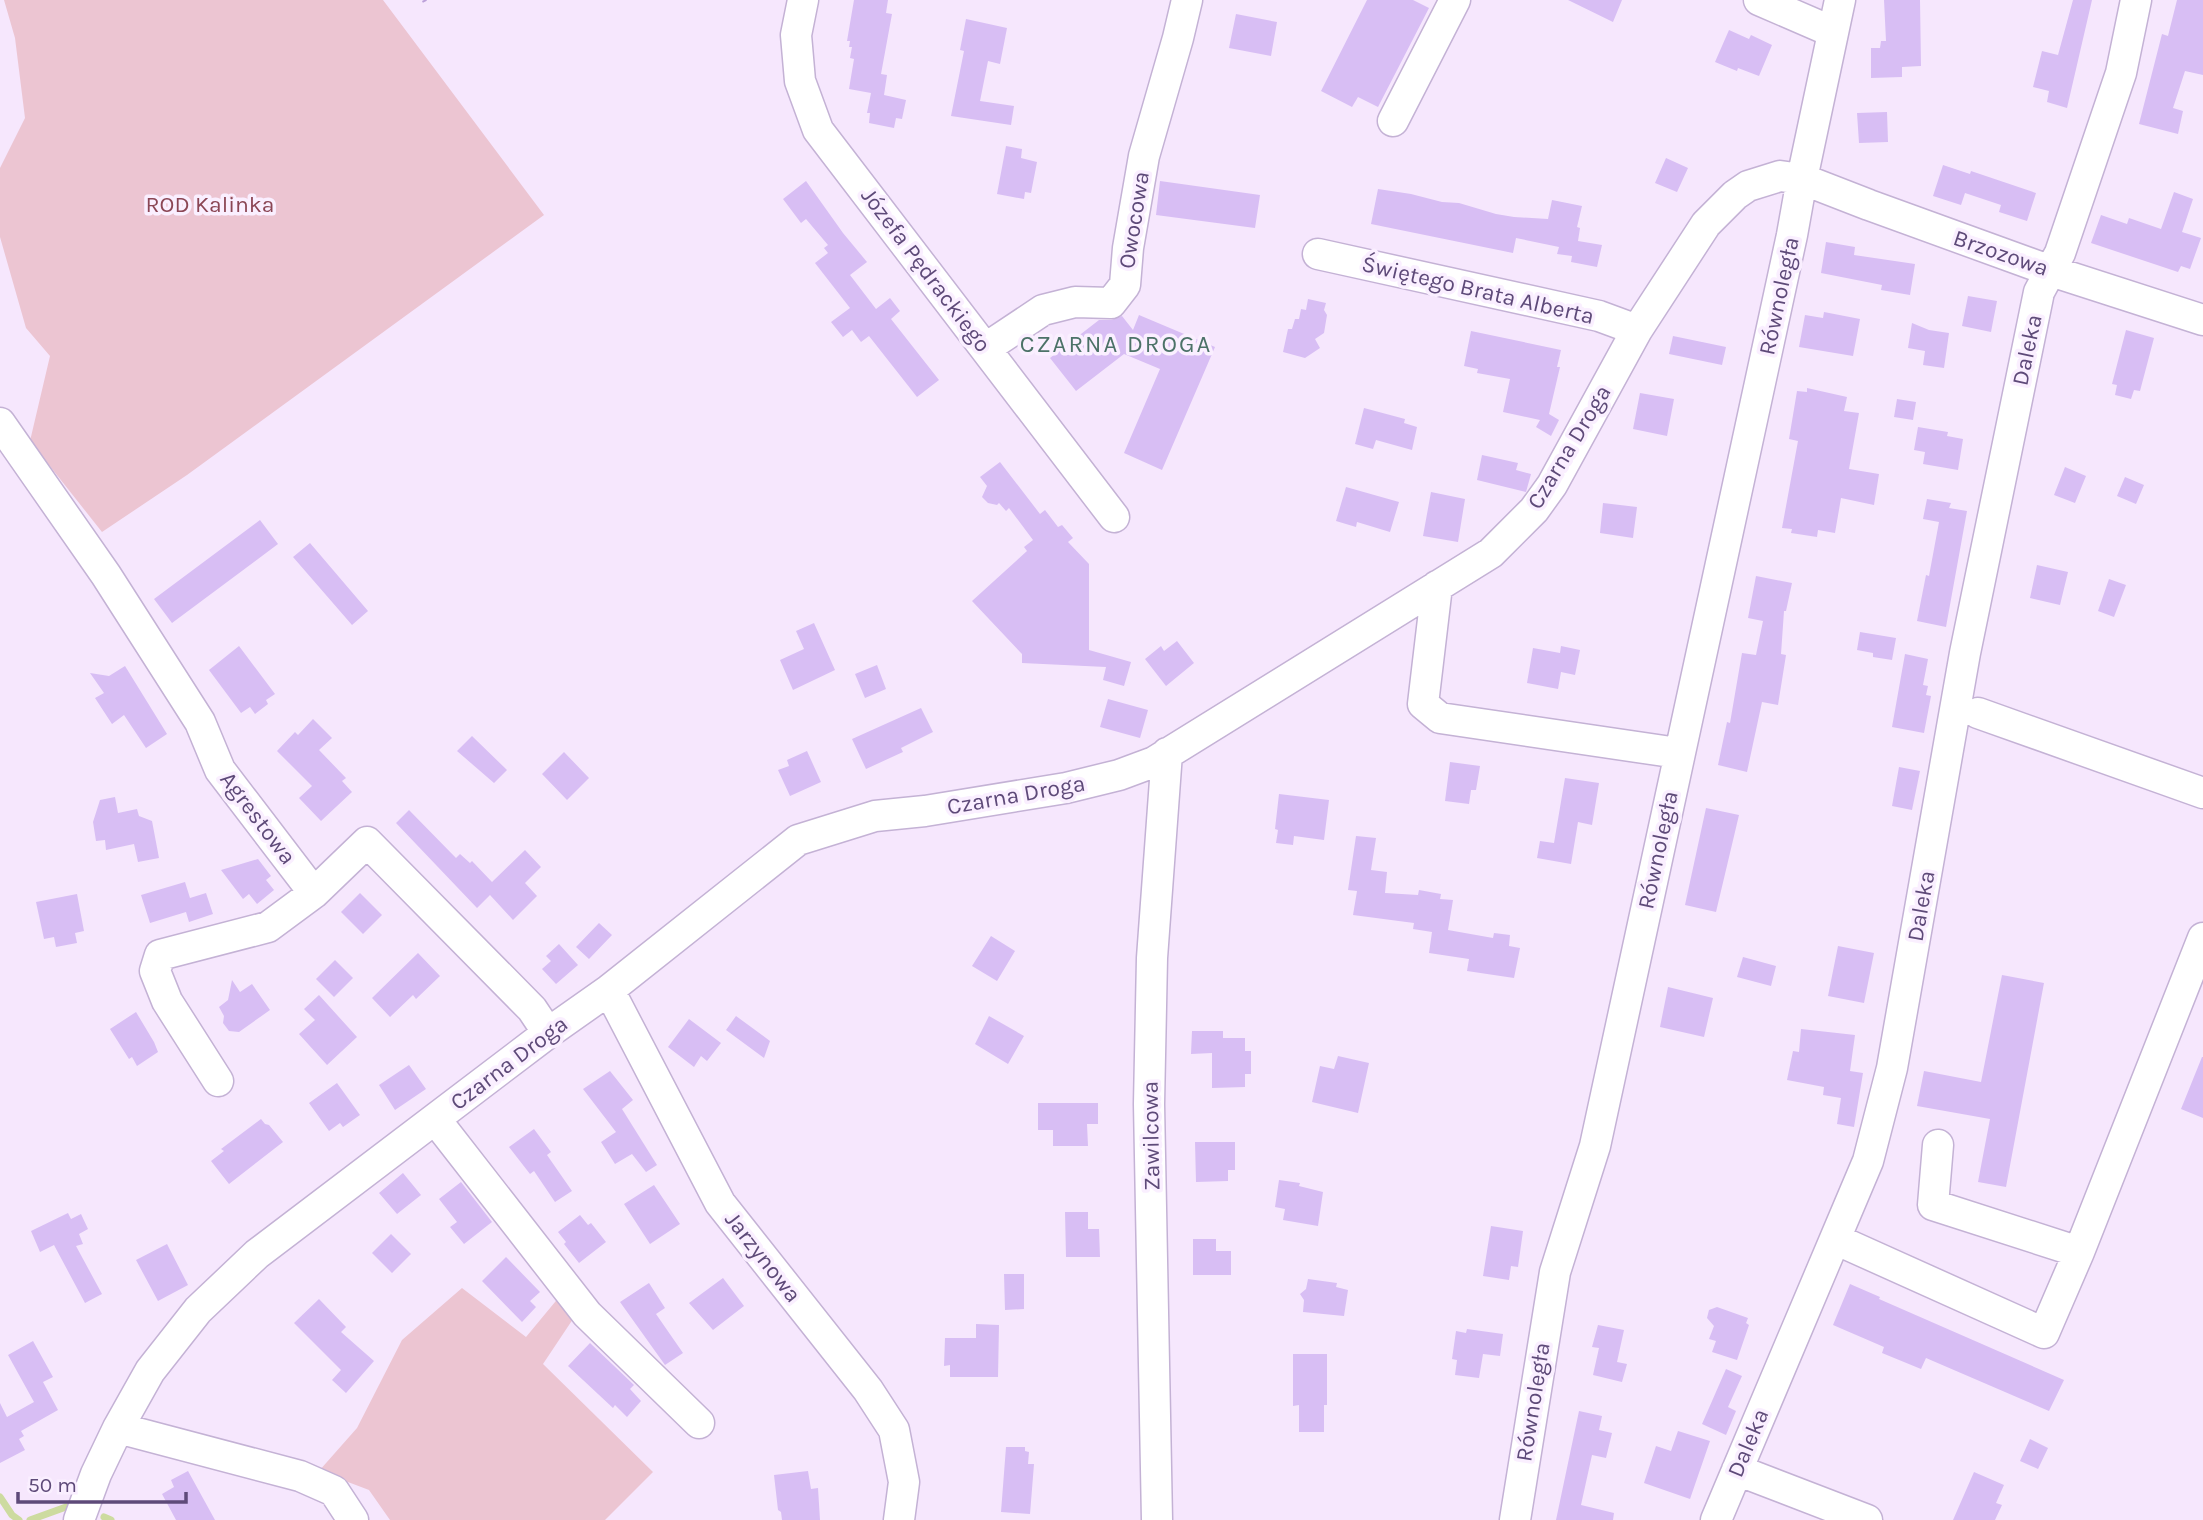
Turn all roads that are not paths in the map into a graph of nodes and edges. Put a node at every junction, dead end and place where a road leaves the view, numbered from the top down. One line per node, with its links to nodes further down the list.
1 (803, 0): 14 (street, Józefa Pędrackiego)
2 (1187, 0): 14 (street, Owocowa)
3 (1455, 0): 8 (street)
4 (1759, 0): 7 (street)
5 (1840, 0): 7 (street)
6 (2136, 0): 11 (street, Daleka)
7 (1833, 32): 9 (street)
8 (1393, 121)
9 (1802, 179): 11 (street, Brzozowa); 13 (street, Czarna Droga); 19 (street, Równoległa)
10 (1318, 254): 13 (street, Świętego Brata Alberta)
11 (2051, 271): 12 (street, Brzozowa); 29 (street, Daleka)
12 (2203, 320)
13 (1637, 330): 17 (street, Czarna Droga)
14 (986, 348): 16 (street, Józefa Pędrackiego)
15 (0, 423): 22 (street, Agrestowa)
16 (1114, 517)
17 (1437, 586): 19 (street); 20 (street, Czarna Droga)
18 (1979, 713): 21 (street)
19 (1678, 752): 38 (street, Równoległa)
20 (1167, 753): 24 (street, Czarna Droga); 37 (street, Zawilcowa)
21 (2203, 793)
22 (314, 892): 25 (street); 26 (street)
23 (2203, 938): 30 (street)
24 (609, 990): 25 (street, Czarna Droga); 36 (street, Jarzynowa)
25 (548, 1033): 27 (street, Czarna Droga)
26 (218, 1082)
27 (435, 1119): 31 (street); 32 (street, Czarna Droga)
28 (1938, 1145): 30 (street)
29 (1835, 1239): 30 (street); 33 (street, Daleka)
30 (2079, 1252)
31 (699, 1423)
32 (118, 1427): 34 (street, Czarna Droga); 35 (street)
33 (1737, 1470): 39 (street, Daleka); 40 (street)
34 (79, 1520)
35 (353, 1520)
36 (899, 1520)
37 (1157, 1520)
38 (1515, 1520)
39 (1716, 1520)
40 (1867, 1520)

